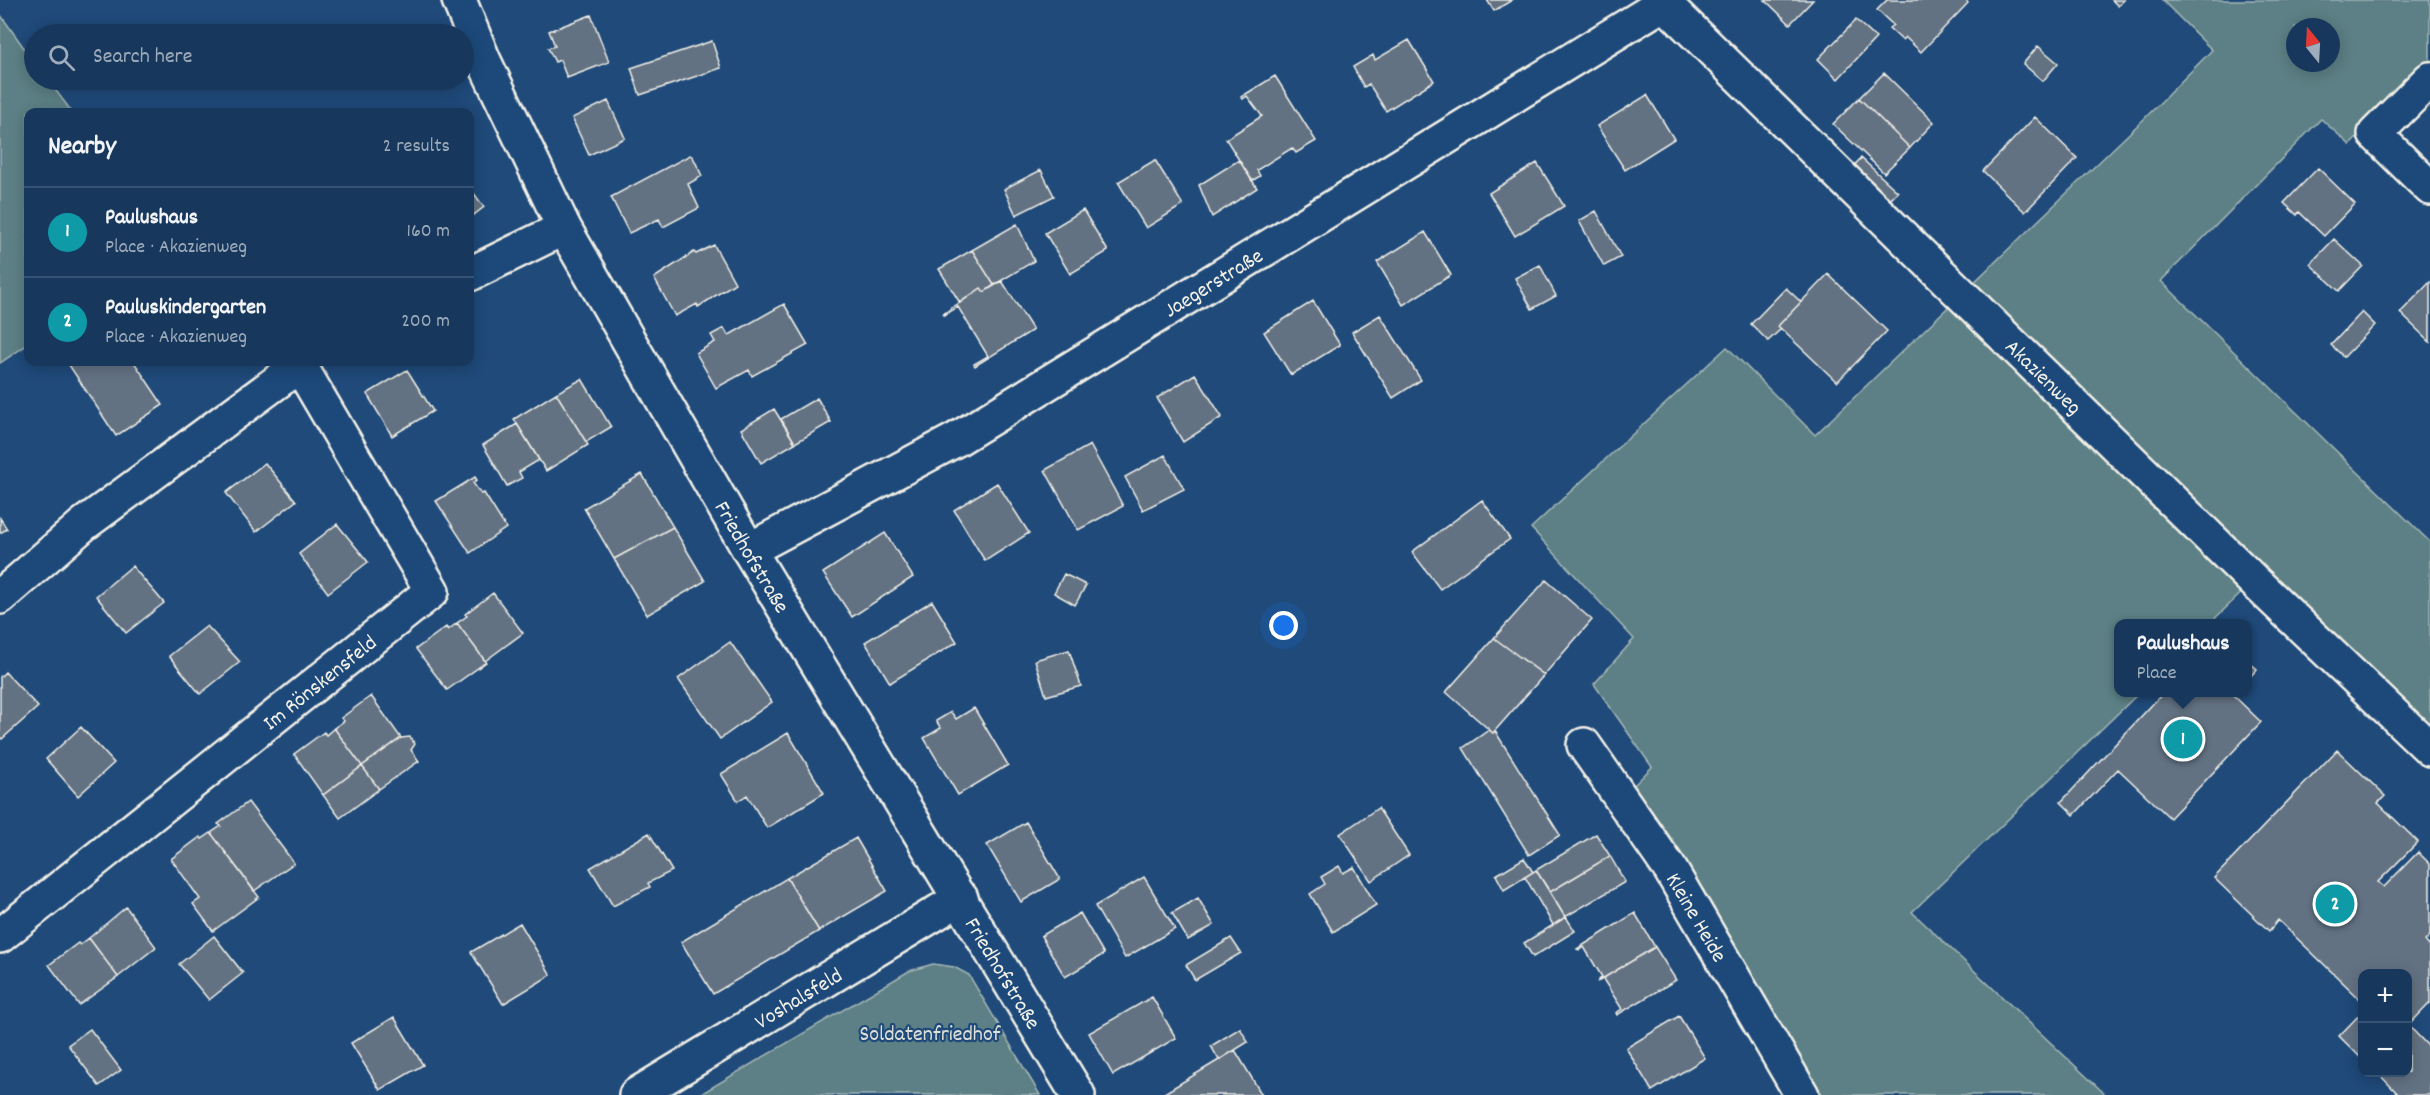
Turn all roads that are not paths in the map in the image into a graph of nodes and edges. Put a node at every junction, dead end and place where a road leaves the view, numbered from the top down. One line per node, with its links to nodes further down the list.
1 (459, 0): 3 (street, Friedhofstraße)
2 (1665, 1): 11 (street, Jaegerstraße); 14 (street, Akazienweg)
3 (469, 24)
4 (474, 37): 7 (street, Friedhofstraße)
5 (2430, 79): 6 (street)
6 (2430, 189)
7 (564, 228): 8 (street); 11 (street, Friedhofstraße)
8 (474, 272)
9 (297, 366): 12 (street, Im Rönskensfeld)
10 (303, 366): 16 (street, Im Rönskensfeld)
11 (749, 550): 15 (street, Friedhofstraße)
12 (0, 597)
13 (1584, 745): 19 (street, Kleine Heide)
14 (2430, 749)
15 (961, 898): 17 (street, Voshalsfeld); 18 (street, Friedhofstraße)
16 (0, 936)
17 (636, 1095)
18 (1078, 1095)
19 (1802, 1095)

